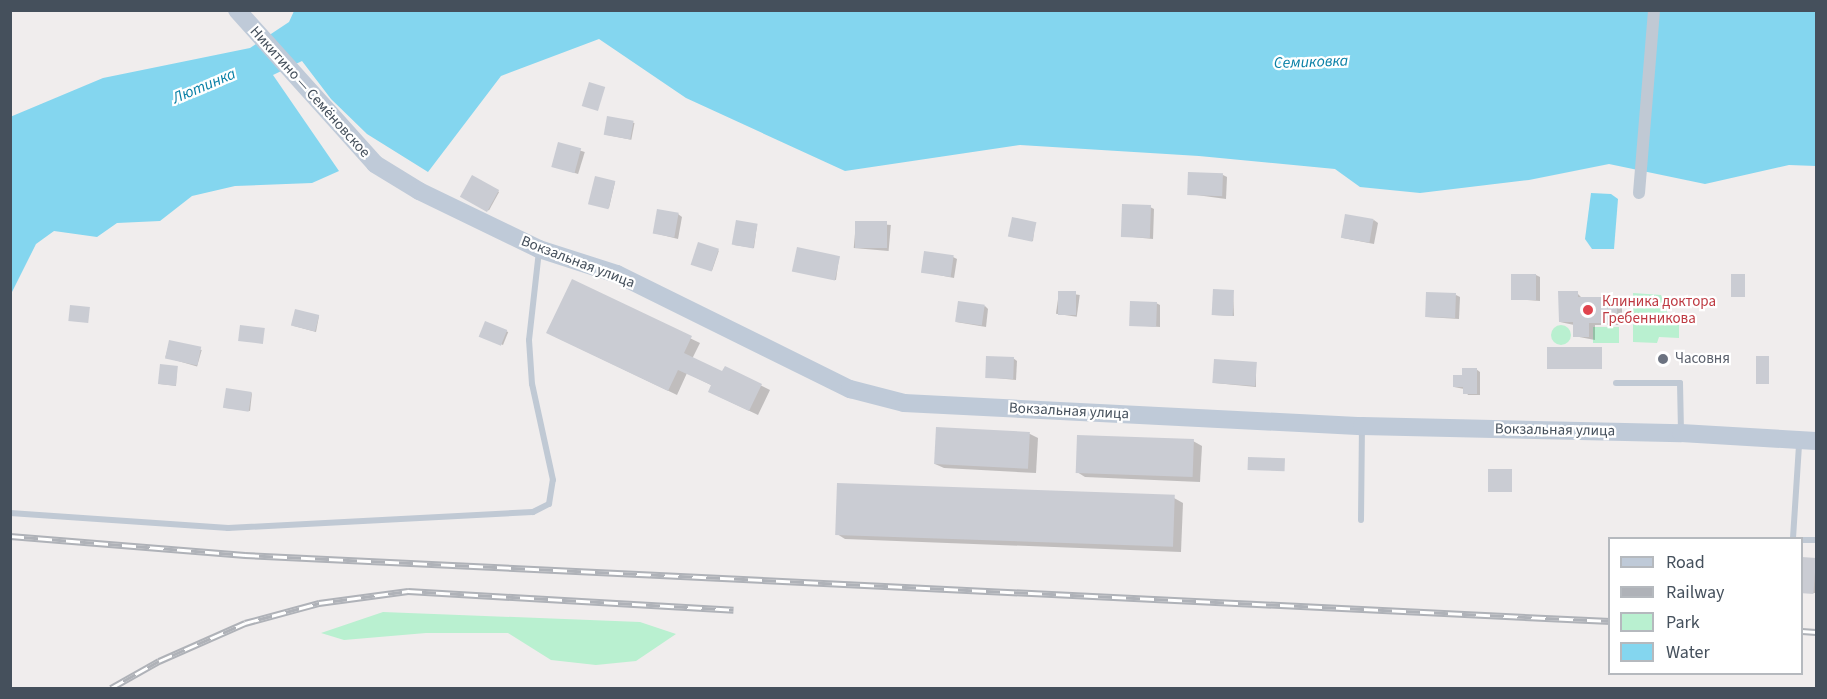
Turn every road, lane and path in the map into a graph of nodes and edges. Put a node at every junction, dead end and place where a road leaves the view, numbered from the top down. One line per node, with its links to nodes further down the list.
1 (1653, 10): 4 (street)
2 (245, 15): 3 (main road, Никитино — Семёновское)
3 (375, 164): 5 (main road, Вокзальная улица)
4 (1639, 193)
5 (539, 249): 7 (main road, Вокзальная улица); 10 (lane)
6 (1616, 383): 8 (lane)
7 (1362, 426): 8 (main road, Вокзальная улица); 11 (lane)
8 (1682, 433): 9 (main road, Вокзальная улица)
9 (1808, 440): 12 (lane)
10 (10, 513)
11 (1361, 520)
12 (1793, 537)

